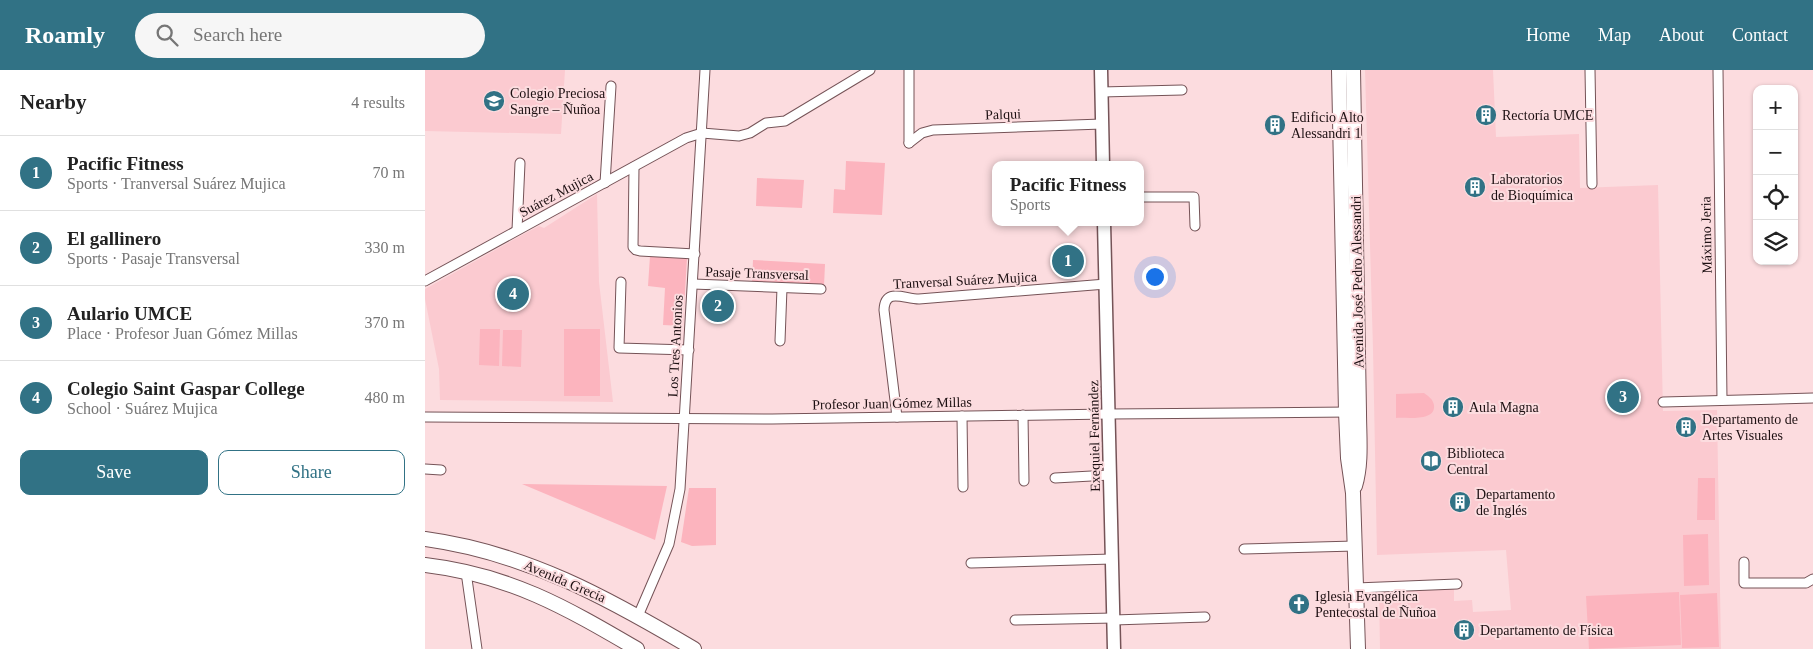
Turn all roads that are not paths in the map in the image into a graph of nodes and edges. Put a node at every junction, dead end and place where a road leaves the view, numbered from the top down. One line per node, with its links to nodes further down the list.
1 (705, 70): 13 (street, Los Tres Antonios)
2 (870, 70): 13 (street)
3 (909, 70): 12 (street, Palqui)
4 (1101, 70): 11 (street)
5 (1339, 70): 35 (main road, Avenida José Pedro Alessandri)
6 (1353, 70): 35 (main road, Avenida José Pedro Alessandri)
7 (1590, 70): 18 (street)
8 (1718, 70): 33 (street, Máximo Jeria)
9 (611, 86): 17 (street)
10 (1182, 90): 11 (street)
11 (1101, 92): 12 (street)
12 (1102, 124): 14 (street)
13 (702, 133): 16 (street, Suárez Mujica); 23 (street, Los Tres Antonios)
14 (1103, 161)
15 (520, 163): 22 (street)
16 (634, 167): 17 (street, Suárez Mujica); 23 (street)
17 (605, 183): 22 (street, Suárez Mujica)
18 (1592, 184)
19 (1144, 197): 21 (street)
20 (1104, 226): 27 (street, Exequiel Fernández)
21 (1195, 226)
22 (517, 230): 24 (street, Suárez Mujica)
23 (695, 254): 26 (street, Los Tres Antonios)
24 (425, 281)
25 (621, 282): 31 (street)
26 (693, 284): 28 (street, Pasaje Transversal); 31 (street, Los Tres Antonios)
27 (1106, 284): 36 (street, Exequiel Fernández); 40 (street, Tranversal Suárez Mujica)
28 (782, 288): 29 (street, Pasaje Transversal); 30 (street)
29 (821, 289)
30 (780, 341)
31 (689, 350): 41 (street, Los Tres Antonios)
32 (1813, 398): 33 (street)
33 (1722, 400): 34 (street)
34 (1663, 402)
35 (1353, 412): 36 (street, Profesor Juan Gómez Millas); 49 (main road, Avenida José Pedro Alessandri)
36 (1109, 414): 37 (street, Profesor Juan Gómez Millas); 44 (street, Exequiel Fernández)
37 (1023, 415): 38 (street, Profesor Juan Gómez Millas); 46 (street)
38 (961, 416): 40 (street, Profesor Juan Gómez Millas); 47 (street)
39 (425, 417): 41 (street, Profesor Juan Gómez Millas)
40 (897, 417): 41 (street, Profesor Juan Gómez Millas)
41 (685, 418): 59 (street, Los Tres Antonios)
42 (425, 470): 43 (street)
43 (441, 470)
44 (1110, 475): 45 (street); 51 (street, Exequiel Fernández)
45 (1055, 478)
46 (1024, 481)
47 (963, 487)
48 (425, 539): 59 (main road, Avenida Grecia)
49 (1355, 546): 50 (street); 58 (main road, Avenida José Pedro Alessandri)
50 (1243, 549)
51 (1112, 559): 53 (street); 61 (street, Exequiel Fernández)
52 (1744, 562): 56 (street)
53 (971, 564)
54 (425, 565): 55 (main road, Avenida Grecia)
55 (466, 572): 63 (street); 64 (main road, Avenida Grecia)
56 (1813, 579)
57 (1457, 584): 58 (street)
58 (1356, 588): 67 (main road, Avenida José Pedro Alessandri)
59 (638, 616): 65 (main road, Avenida Grecia)
60 (1205, 617): 61 (street)
61 (1114, 619): 62 (street); 66 (street, Exequiel Fernández)
62 (1015, 620)
63 (477, 649)
64 (637, 649)
65 (694, 649)
66 (1115, 649)
67 (1358, 649)

